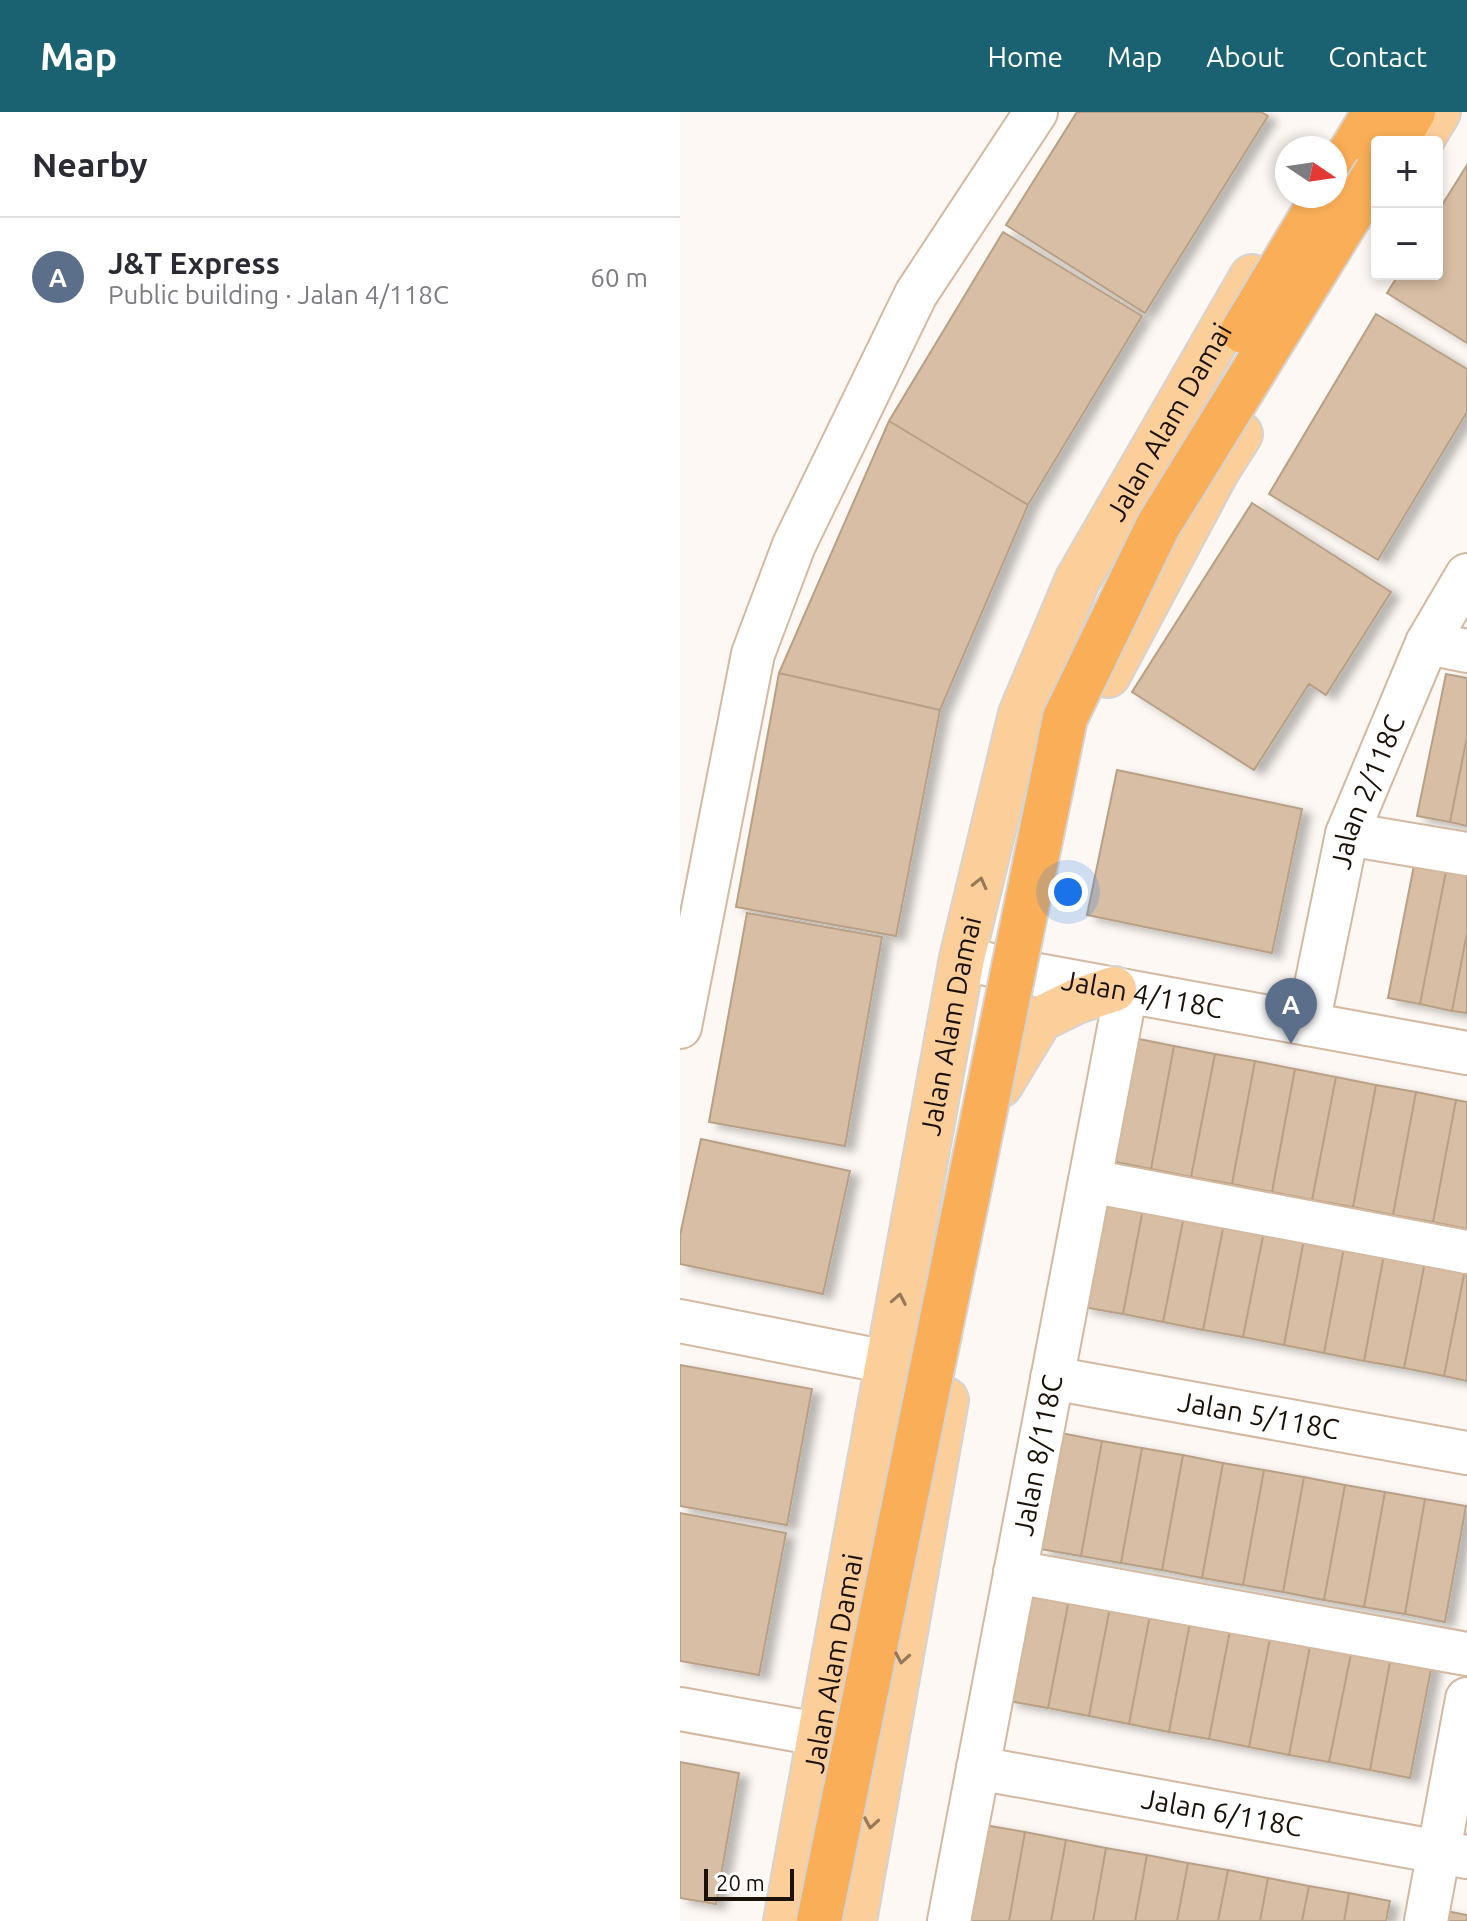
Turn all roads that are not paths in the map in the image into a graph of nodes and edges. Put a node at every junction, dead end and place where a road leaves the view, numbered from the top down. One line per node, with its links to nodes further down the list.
1 (1036, 112): 18 (street)
2 (1351, 112): 6 (main road)
3 (1375, 112): 9 (highway)
4 (1413, 112): 7 (highway)
5 (1438, 112): 8 (main road)
6 (1337, 136)
7 (1399, 136)
8 (1424, 136)
9 (1347, 158)
10 (1371, 181): 42 (highway, bridge)
11 (1294, 208): 19 (main road, Jalan Alam Damai, one-way to 11)
12 (1317, 208): 41 (highway, bridge)
13 (1371, 221): 20 (main road, Jalan Alam Damai)
14 (1467, 575): 15 (street, Jalan 2/118C)
15 (1447, 647): 16 (street, Jalan 2/118C)
16 (1347, 834): 17 (street); 22 (street, Jalan 2/118C)
17 (1467, 854)
18 (688, 945): 23 (street)
19 (962, 958): 20 (street, Jalan 4/118C); 29 (main road, Jalan Alam Damai, one-way to 19)
20 (1021, 972): 21 (street, Jalan 4/118C); 25 (main road, Jalan Alam Damai)
21 (1120, 990): 22 (street, Jalan 4/118C); 25 (main road); 26 (street, Jalan 8/118C)
22 (1308, 1024): 24 (street, Jalan 4/118C)
23 (680, 1027)
24 (1467, 1053)
25 (1000, 1085): 37 (main road, Jalan Alam Damai, one-way to 37)
26 (1090, 1181): 27 (street); 30 (street, Jalan 8/118C)
27 (1467, 1252)
28 (680, 1321): 29 (street)
29 (887, 1362): 36 (main road, Jalan Alam Damai)
30 (1052, 1378): 31 (street, Jalan 5/118C); 32 (street, Jalan 8/118C)
31 (1467, 1453)
32 (1015, 1572): 33 (street); 38 (street, Jalan 8/118C)
33 (1467, 1654)
34 (1467, 1699): 39 (street)
35 (680, 1709): 36 (street)
36 (821, 1734): 37 (street); 40 (main road, Jalan Alam Damai)
37 (884, 1746): 43 (main road, Jalan Alam Damai, one-way to 43)
38 (978, 1768): 39 (street, Jalan 6/118C); 44 (street, Jalan 8/118C)
39 (1453, 1855): 45 (street)
40 (786, 1921)
41 (807, 1921)
42 (819, 1921)
43 (854, 1921)
44 (949, 1921)
45 (1426, 1921)

